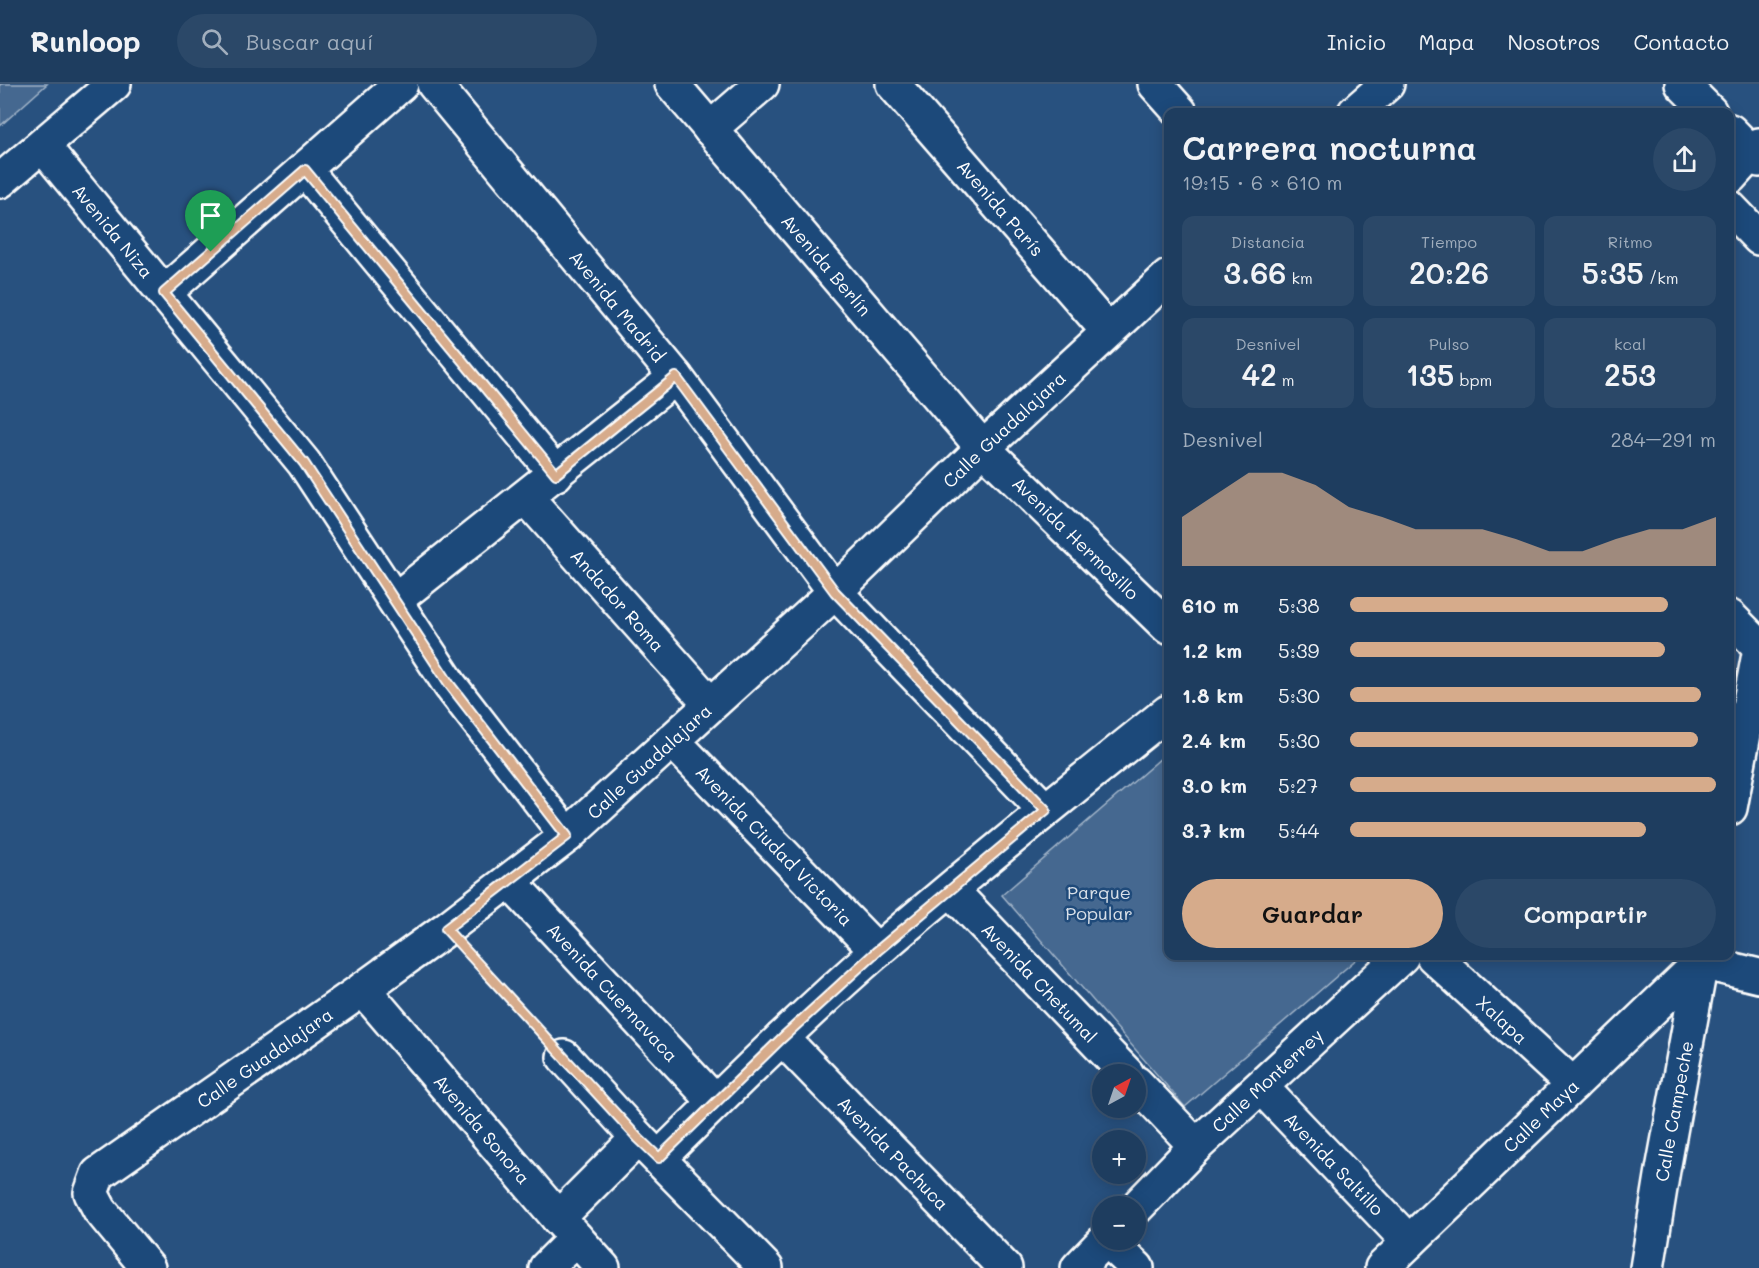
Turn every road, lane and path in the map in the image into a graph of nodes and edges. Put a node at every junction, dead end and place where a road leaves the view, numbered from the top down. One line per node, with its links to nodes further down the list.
1 (114, 84): 14 (street)
2 (401, 84): 16 (street)
3 (434, 84): 24 (street, Avenida Madrid)
4 (672, 84): 13 (street, Avenida Berlín)
5 (762, 84): 13 (street)
6 (893, 84): 23 (street, Avenida París)
7 (1155, 84): 10 (street)
8 (1387, 84): 11 (street)
9 (1682, 84): 12 (street)
10 (1176, 108)
11 (1360, 108)
12 (1706, 108)
13 (710, 129): 25 (street, Avenida Berlín)
14 (43, 146): 18 (street); 22 (street, Avenida Niza)
15 (1750, 147): 17 (street)
16 (305, 170): 22 (street); 26 (street)
17 (1734, 171)
18 (0, 181)
19 (1734, 212): 20 (street)
20 (1759, 238)
21 (1164, 290): 23 (street, Calle Guadalajara)
22 (164, 293): 29 (street, Avenida Niza)
23 (1108, 331): 25 (street, Calle Guadalajara)
24 (676, 377): 26 (street); 28 (street, Avenida Madrid)
25 (983, 448): 28 (street, Calle Guadalajara); 31 (street, Avenida Hermosillo)
26 (556, 474): 27 (street)
27 (526, 497): 29 (street); 34 (street, Andador Roma)
28 (835, 592): 34 (street, Calle Guadalajara); 38 (street, Avenida Madrid)
29 (395, 600): 39 (street, Avenida Niza)
30 (1734, 621): 32 (street)
31 (1164, 623)
32 (1759, 646)
33 (1759, 654): 37 (street)
34 (710, 704): 36 (street, Calle Guadalajara)
35 (1164, 715): 38 (street)
36 (672, 740): 39 (street, Calle Guadalajara); 43 (street, Avenida Ciudad Victoria)
37 (1734, 787)
38 (1046, 810): 41 (street)
39 (567, 836): 40 (street, Calle Guadalajara)
40 (509, 881): 42 (street, Calle Guadalajara); 57 (street, Avenida Cuernavaca)
41 (951, 890): 43 (street); 53 (street, Avenida Chetumal)
42 (446, 929): 50 (street, Calle Guadalajara); 52 (path)
43 (877, 951): 51 (street)
44 (1398, 960): 55 (street, Calle Monterrey)
45 (1437, 960): 54 (street, Xalapa)
46 (1700, 960): 54 (street, Calle Maya)
47 (1701, 960): 73 (street, Calle Campeche)
48 (1704, 960): 49 (street)
49 (1759, 976)
50 (363, 989): 61 (street, Avenida Sonora); 65 (street, Calle Guadalajara)
51 (782, 1038): 57 (street); 69 (street, Avenida Pachuca)
52 (564, 1057): 59 (street)
53 (1117, 1064)
54 (1573, 1085): 62 (street, Calle Maya)
55 (1261, 1087): 58 (street, Calle Monterrey); 62 (street, Avenida Saltillo)
56 (1146, 1094): 58 (street)
57 (716, 1102): 59 (street)
58 (1196, 1146): 60 (street, Calle Monterrey)
59 (649, 1148): 61 (street); 68 (street)
60 (1146, 1198)
61 (567, 1228): 66 (street); 67 (street, Avenida Sonora)
62 (1409, 1242): 72 (street, Calle Maya)
63 (1095, 1250): 70 (street)
64 (1118, 1250): 71 (street)
65 (148, 1268)
66 (546, 1268)
67 (603, 1268)
68 (766, 1268)
69 (1005, 1268)
70 (1078, 1268)
71 (1137, 1268)
72 (1382, 1268)
73 (1647, 1268)

